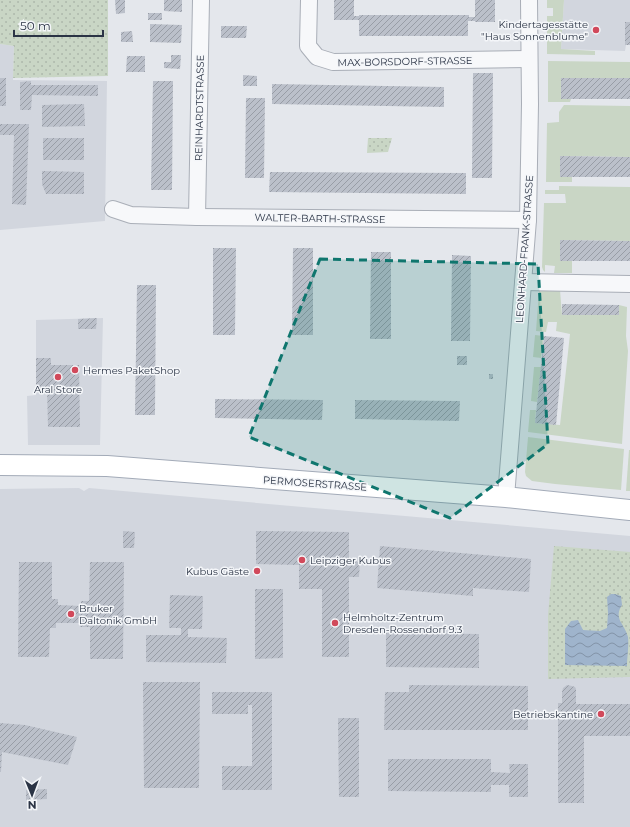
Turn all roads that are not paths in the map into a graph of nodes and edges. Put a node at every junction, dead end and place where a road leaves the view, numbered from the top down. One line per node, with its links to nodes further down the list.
1 (201, 0): 6 (street, REINHARDTSTRASSE)
2 (308, 0): 4 (street, MAX-BORSDORF-STRASSE)
3 (529, 0): 4 (street, LEONHARD-FRANK-STRASSE)
4 (529, 59): 7 (street, LEONHARD-FRANK-STRASSE)
5 (113, 209): 6 (street, WALTER-BARTH-STRASSE)
6 (197, 217): 7 (street, WALTER-BARTH-STRASSE)
7 (528, 220): 8 (street, LEONHARD-FRANK-STRASSE)
8 (523, 282): 9 (street); 11 (street, LEONHARD-FRANK-STRASSE)
9 (630, 284)
10 (0, 465): 11 (main road, PERMOSERSTRASSE)
11 (506, 497): 12 (main road, PERMOSERSTRASSE)
12 (630, 510)

